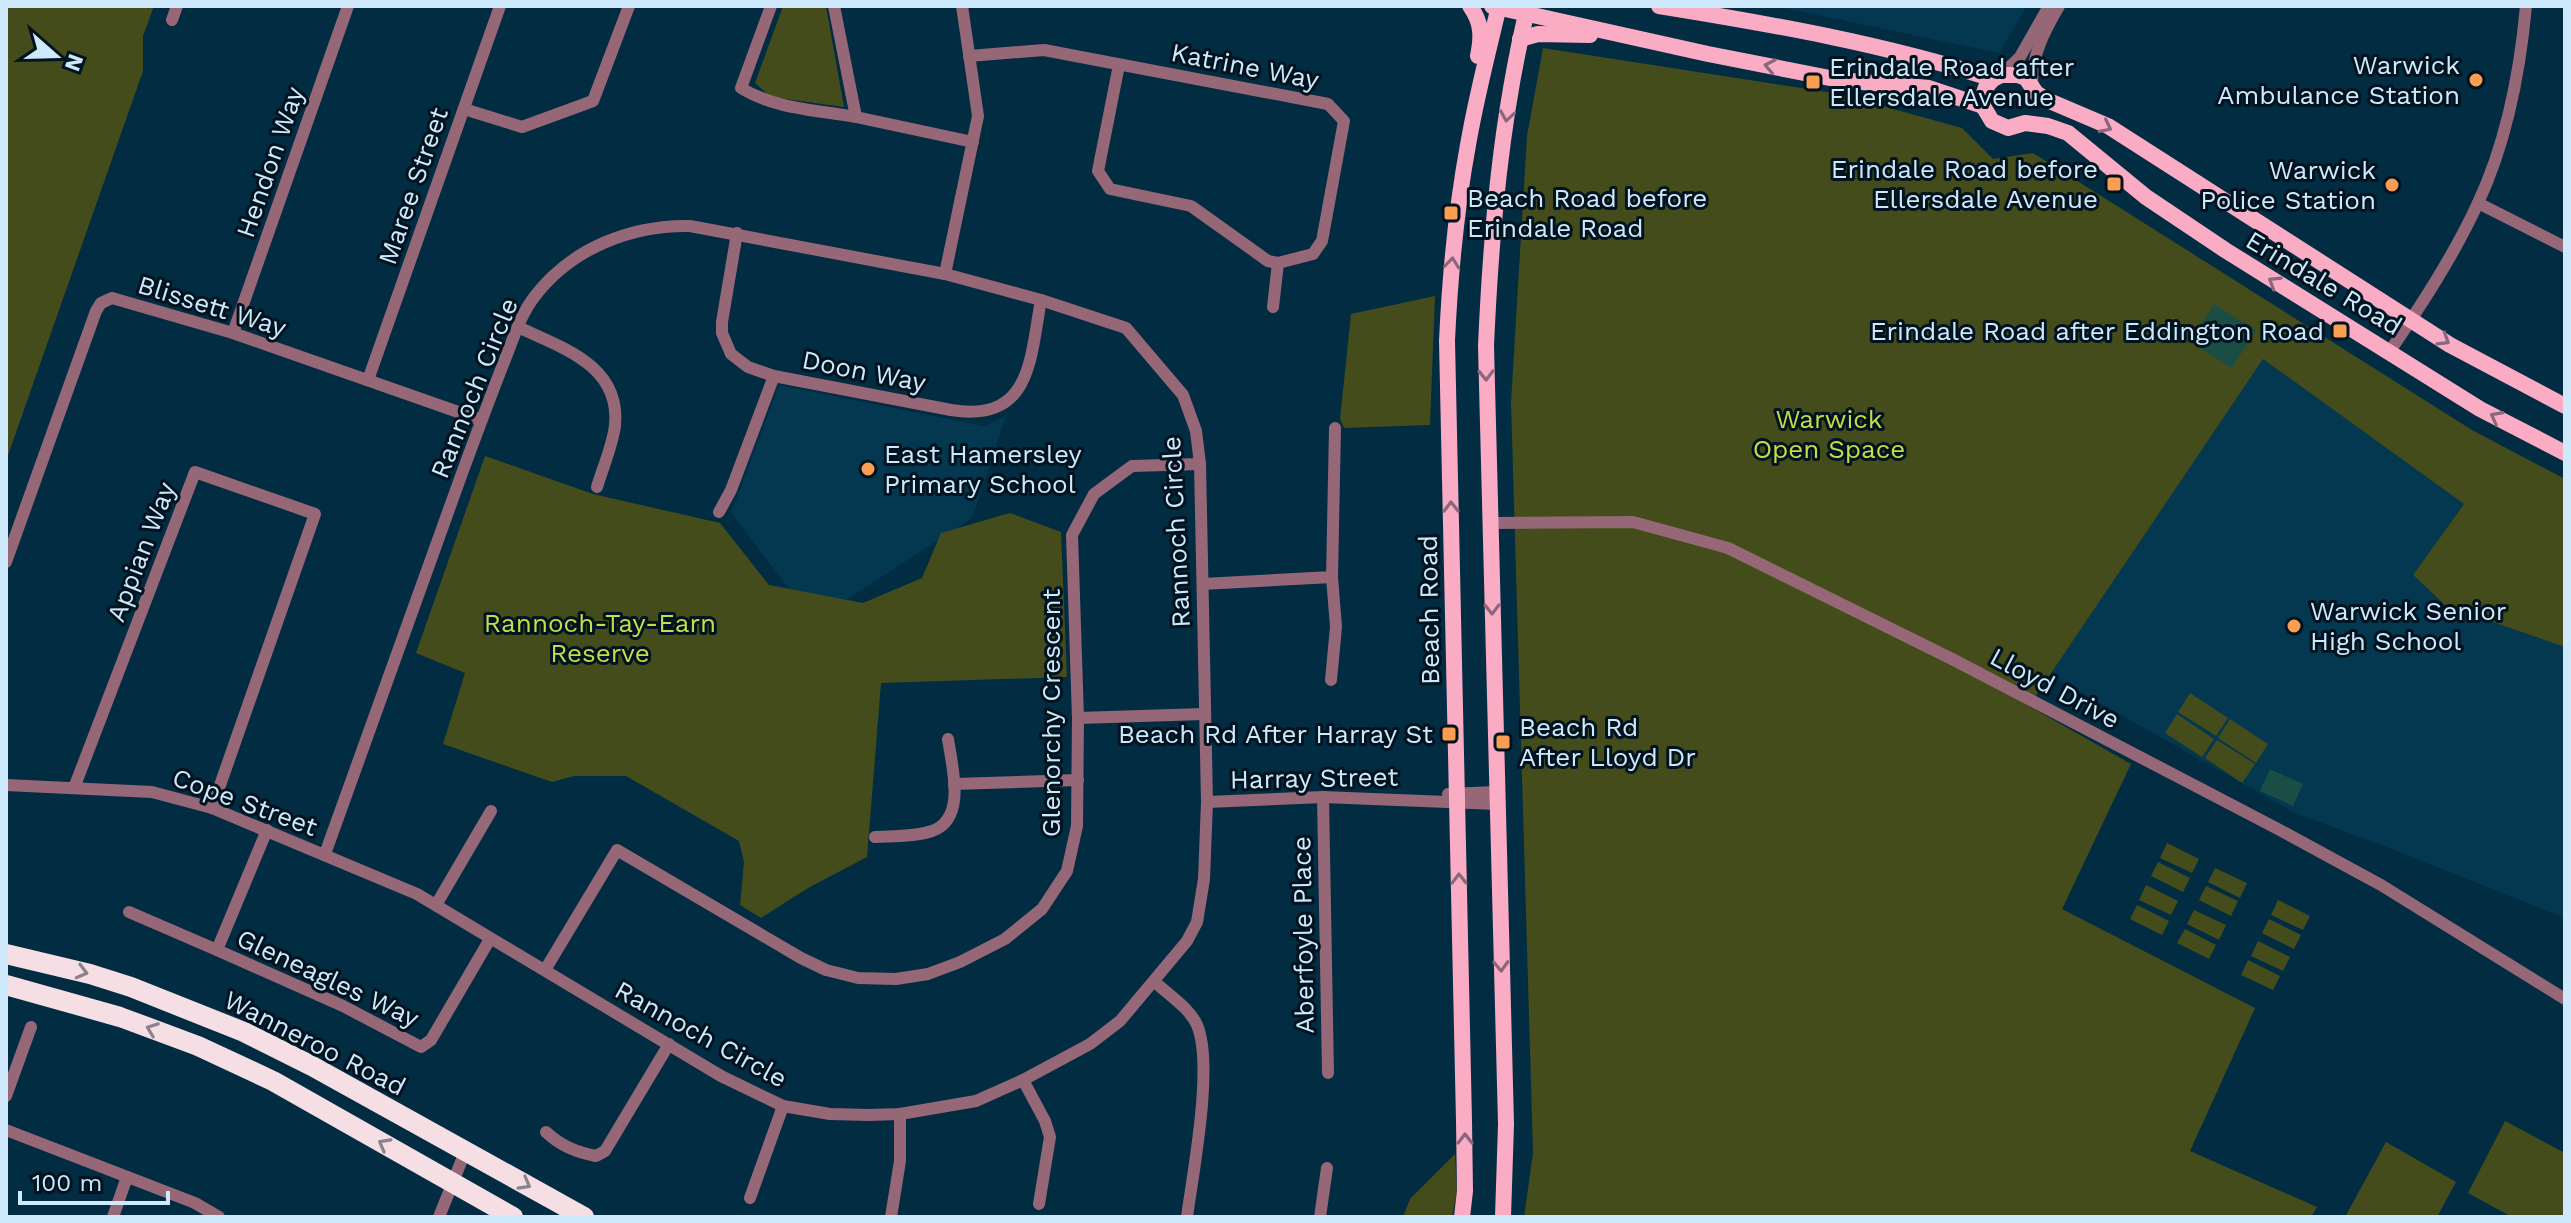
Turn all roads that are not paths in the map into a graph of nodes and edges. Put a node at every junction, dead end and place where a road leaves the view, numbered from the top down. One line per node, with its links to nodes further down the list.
1 (177, 6): 15 (street)
2 (348, 6): 37 (street, Hendon Way)
3 (500, 6): 23 (street, Maree Street)
4 (629, 6): 23 (street)
5 (771, 6): 25 (street)
6 (834, 6): 25 (street)
7 (962, 6): 18 (street)
8 (1470, 6): 24 (main road)
9 (1496, 6): 14 (main road, Erindale Road); 24 (main road, Beach Road)
10 (1659, 6): 20 (main road, Erindale Road)
11 (2049, 6): 20 (street)
12 (2059, 6): 21 (street)
13 (2526, 6): 28 (street)
14 (1527, 9): 16 (main road); 17 (main road, Erindale Road)
15 (172, 20)
16 (1520, 39): 17 (main road); 48 (main road, one-way to 48)
17 (1672, 45): 22 (main road, Erindale Road, one-way to 17)
18 (969, 56): 19 (street, Katrine Way); 27 (street)
19 (1119, 65): 31 (street); 31 (street, Katrine Way)
20 (1997, 77): 21 (main road, Erindale Road); 22 (main road)
21 (2034, 89): 26 (main road); 35 (main road, Erindale Road, one-way to 35)
22 (1983, 106): 26 (main road, Erindale Road)
23 (464, 109): 40 (street, Maree Street)
24 (1474, 113): 61 (main road, Beach Road, one-way to 24)
25 (856, 117): 27 (street)
26 (2025, 123): 38 (main road, Erindale Road, one-way to 26)
27 (973, 142): 32 (street)
28 (2478, 203): 30 (street); 35 (street)
29 (737, 233): 32 (street, Rannoch Circle); 36 (street, Rannoch Circle); 39 (street, Doon Way)
30 (2565, 247)
31 (1278, 263): 34 (street)
32 (945, 274): 33 (street, Rannoch Circle)
33 (1041, 300): 39 (street, Doon Way); 45 (street, Rannoch Circle)
34 (1273, 307)
35 (2412, 319): 38 (street); 41 (main road, Erindale Road, one-way to 41)
36 (518, 327): 42 (street, Rannoch Circle); 46 (street)
37 (233, 333): 40 (street, Blissett Way); 49 (street, Blissett Way)
38 (2390, 351): 44 (main road, Erindale Road, one-way to 38)
39 (774, 376): 47 (street)
40 (368, 380): 42 (street, Blissett Way)
41 (2565, 406)
42 (481, 420): 68 (street, Rannoch Circle)
43 (1335, 428): 50 (street)
44 (2565, 453)
45 (1200, 464): 51 (street, Rannoch Circle); 54 (street, Glenorchy Crescent)
46 (597, 487)
47 (719, 512)
48 (1491, 523): 62 (main road, one-way to 62); 77 (street, Lloyd Drive)
49 (6, 562)
50 (1332, 577): 51 (street); 52 (street)
51 (1203, 584): 53 (street, Rannoch Circle)
52 (1331, 680)
53 (1204, 714): 54 (street); 63 (street, Rannoch Circle)
54 (1078, 718): 56 (street, Glenorchy Crescent)
55 (948, 739): 57 (street)
56 (1078, 780): 57 (street); 74 (street, Glenorchy Crescent)
57 (954, 784): 67 (street)
58 (6, 785): 59 (street, Cope Street)
59 (74, 788): 64 (street, Cope Street); 64 (street, Appian Way)
60 (1323, 797): 61 (street, Harray Street); 63 (street, Harray Street); 80 (street, Aberfoyle Place)
61 (1457, 798): 62 (street, Harray Street); 102 (main road, Beach Road, one-way to 61)
62 (1497, 798): 88 (main road, one-way to 88)
63 (1207, 802): 75 (street, Rannoch Circle)
64 (212, 808): 66 (street, Cope Street)
65 (491, 811): 69 (street)
66 (267, 830): 68 (street, Cope Street); 72 (street, Gleneagles Way)
67 (875, 837)
68 (325, 854): 69 (street, Rannoch Circle)
69 (436, 905): 71 (street, Rannoch Circle)
70 (129, 912): 72 (street)
71 (490, 939): 72 (street, Gleneagles Way); 74 (street, Rannoch Circle)
72 (217, 950)
73 (6, 954): 87 (highway, Wanneroo Road, one-way to 87)
74 (545, 970): 79 (street, Rannoch Circle)
75 (1154, 981): 81 (street, Rannoch Circle); 100 (street)
76 (6, 985): 91 (highway, Wanneroo Road, one-way to 76)
77 (2565, 999)
78 (31, 1027): 82 (street)
79 (669, 1044): 83 (street, Rannoch Circle); 86 (street)
80 (1328, 1073)
81 (1023, 1080): 84 (street, Rannoch Circle); 93 (street)
82 (6, 1096)
83 (783, 1106): 84 (street, Rannoch Circle); 92 (street)
84 (900, 1114): 99 (street)
85 (6, 1130): 90 (street)
86 (546, 1132)
87 (465, 1152): 91 (street); 98 (highway, Wanneroo Road, one-way to 98)
88 (1505, 1162): 103 (main road); 104 (main road)
89 (1327, 1168): 101 (street)
90 (127, 1177): 94 (street); 95 (street)
91 (452, 1182): 96 (street); 97 (highway, Wanneroo Road)
92 (750, 1198)
93 (1039, 1204)
94 (113, 1217)
95 (219, 1217)
96 (439, 1217)
97 (513, 1217)
98 (584, 1217)
99 (891, 1217)
100 (1187, 1217)
101 (1320, 1217)
102 (1462, 1217)
103 (1492, 1217)
104 (1503, 1217)

